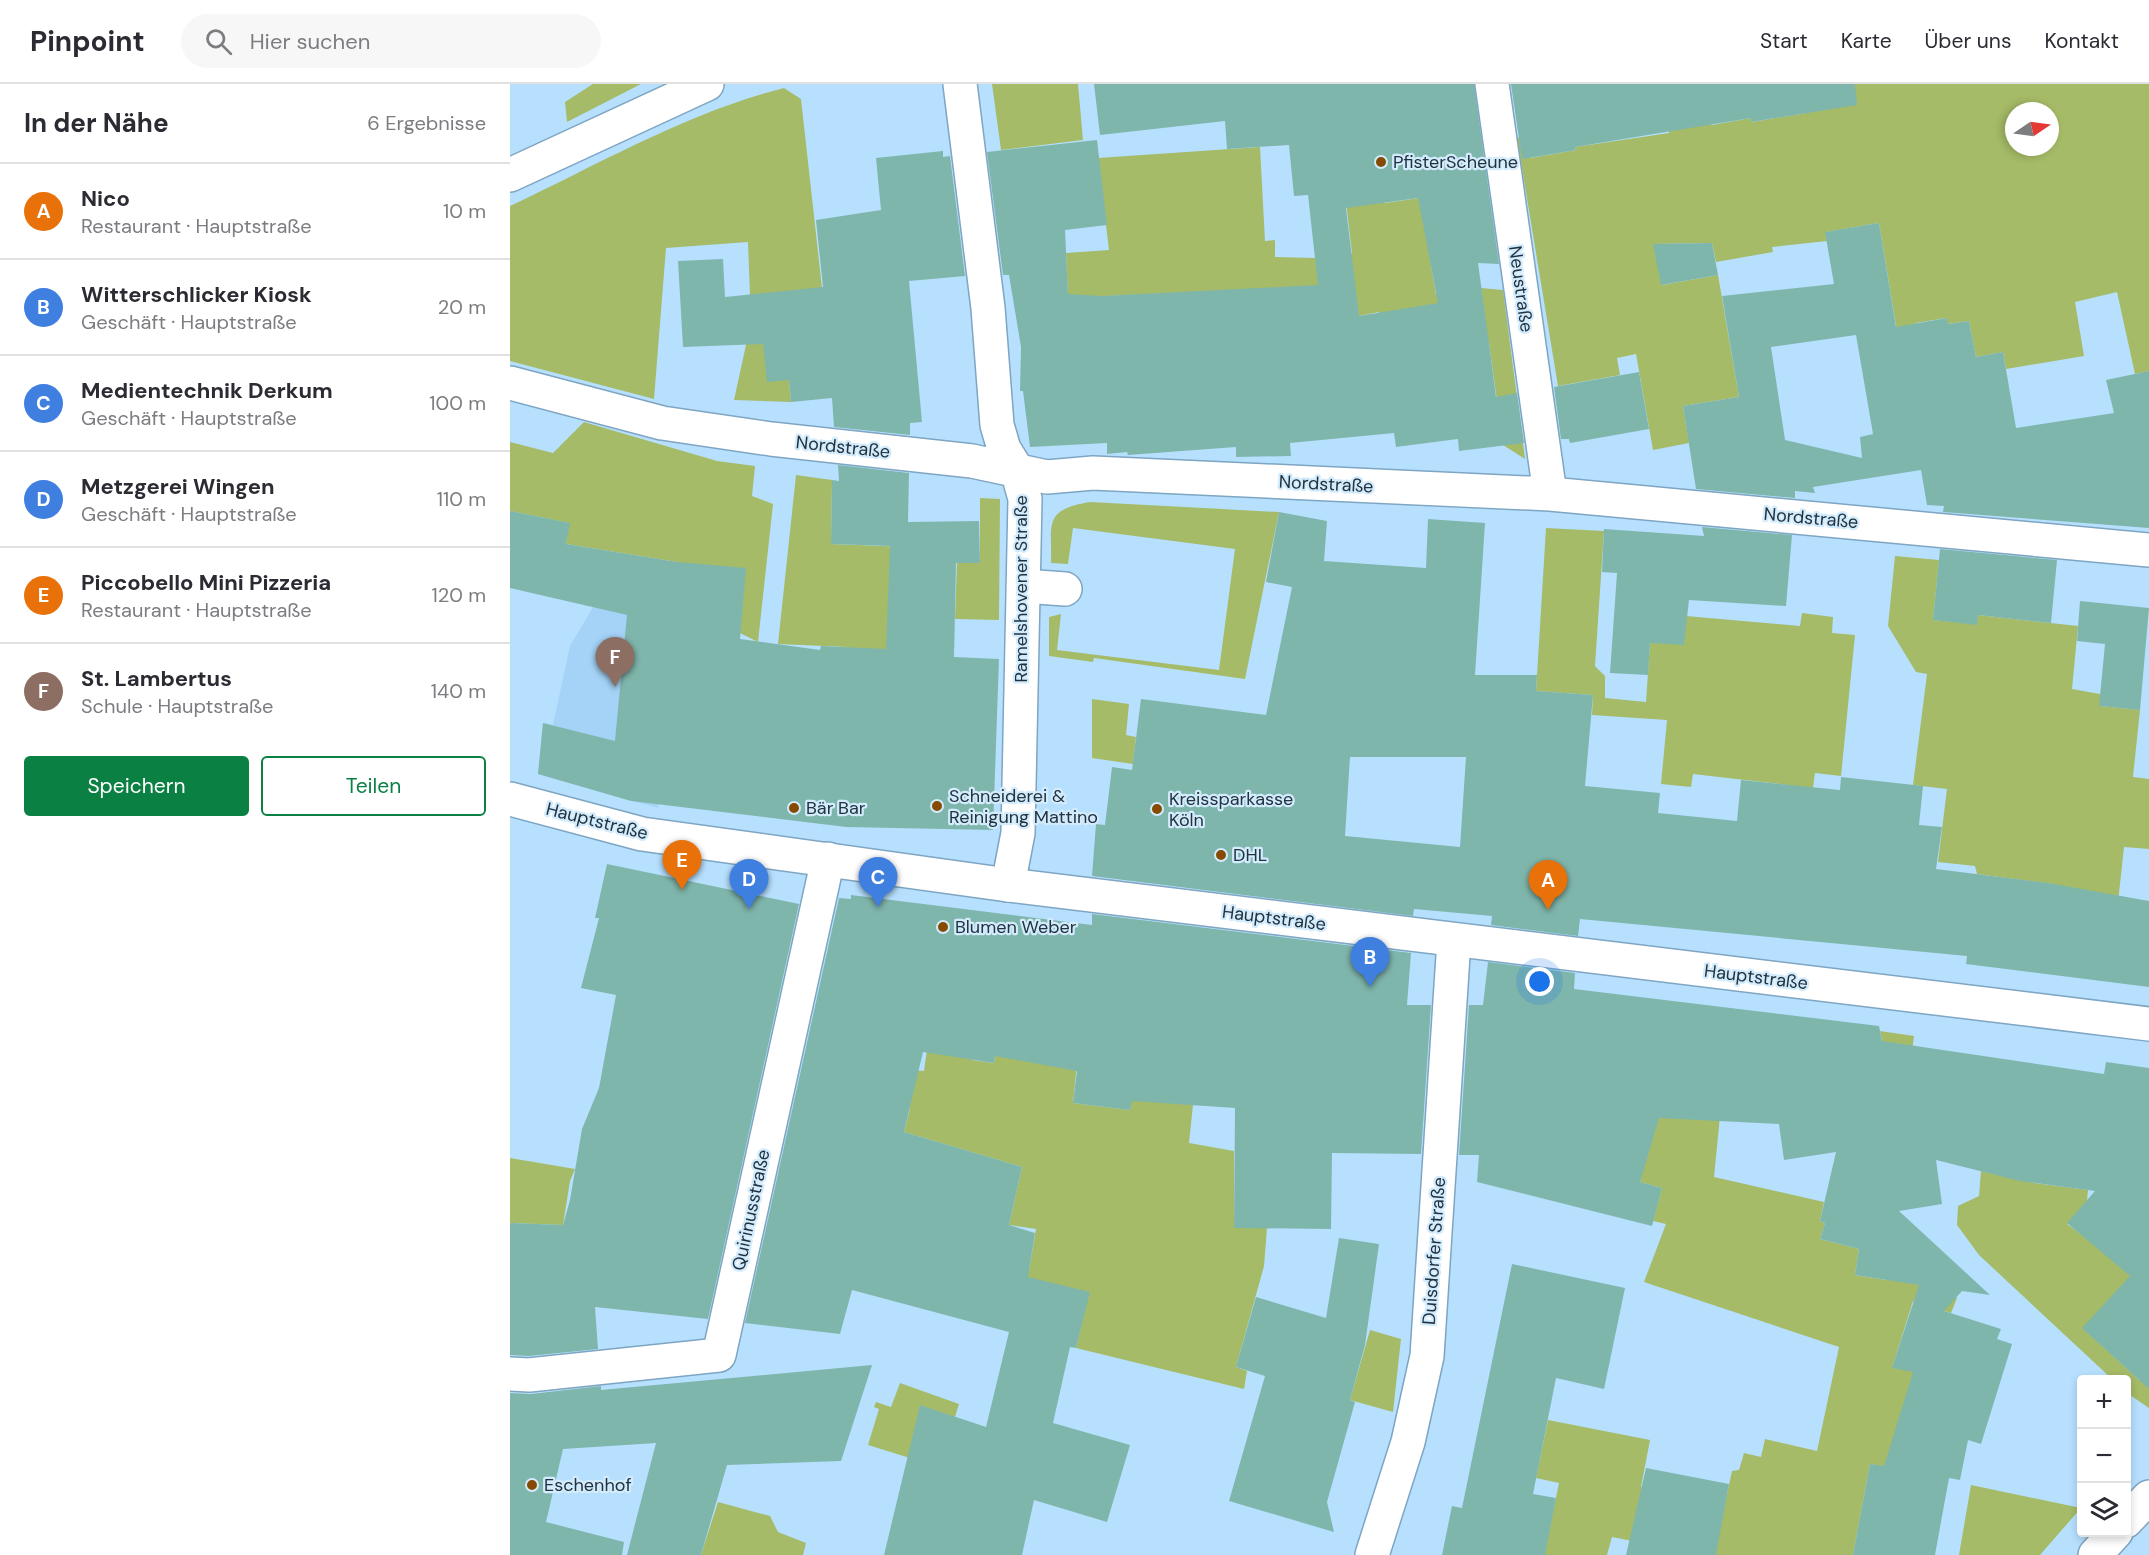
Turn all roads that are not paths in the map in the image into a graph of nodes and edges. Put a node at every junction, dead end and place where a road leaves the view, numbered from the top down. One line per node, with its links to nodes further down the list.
1 (707, 84): 4 (street)
2 (960, 84): 6 (street, Ramelshovener Straße)
3 (1492, 84): 7 (street, Neustraße)
4 (510, 175)
5 (510, 383): 6 (street, Nordstraße)
6 (1017, 470): 7 (street, Nordstraße); 9 (street, Ramelshovener Straße)
7 (1550, 494): 8 (street, Nordstraße)
8 (2149, 550)
9 (1023, 586): 10 (street); 13 (street, Ramelshovener Straße)
10 (1065, 589)
11 (510, 799): 12 (street, Hauptstraße)
12 (828, 859): 13 (street, Hauptstraße); 16 (street, Quirinusstraße)
13 (1008, 885): 14 (street, Hauptstraße)
14 (1454, 940): 15 (street, Hauptstraße); 20 (street, Duisdorfer Straße)
15 (2149, 1024)
16 (510, 1374)
17 (2149, 1497): 18 (street)
18 (2131, 1517)
19 (2112, 1537): 21 (street)
20 (1372, 1555)
21 (2095, 1555)

